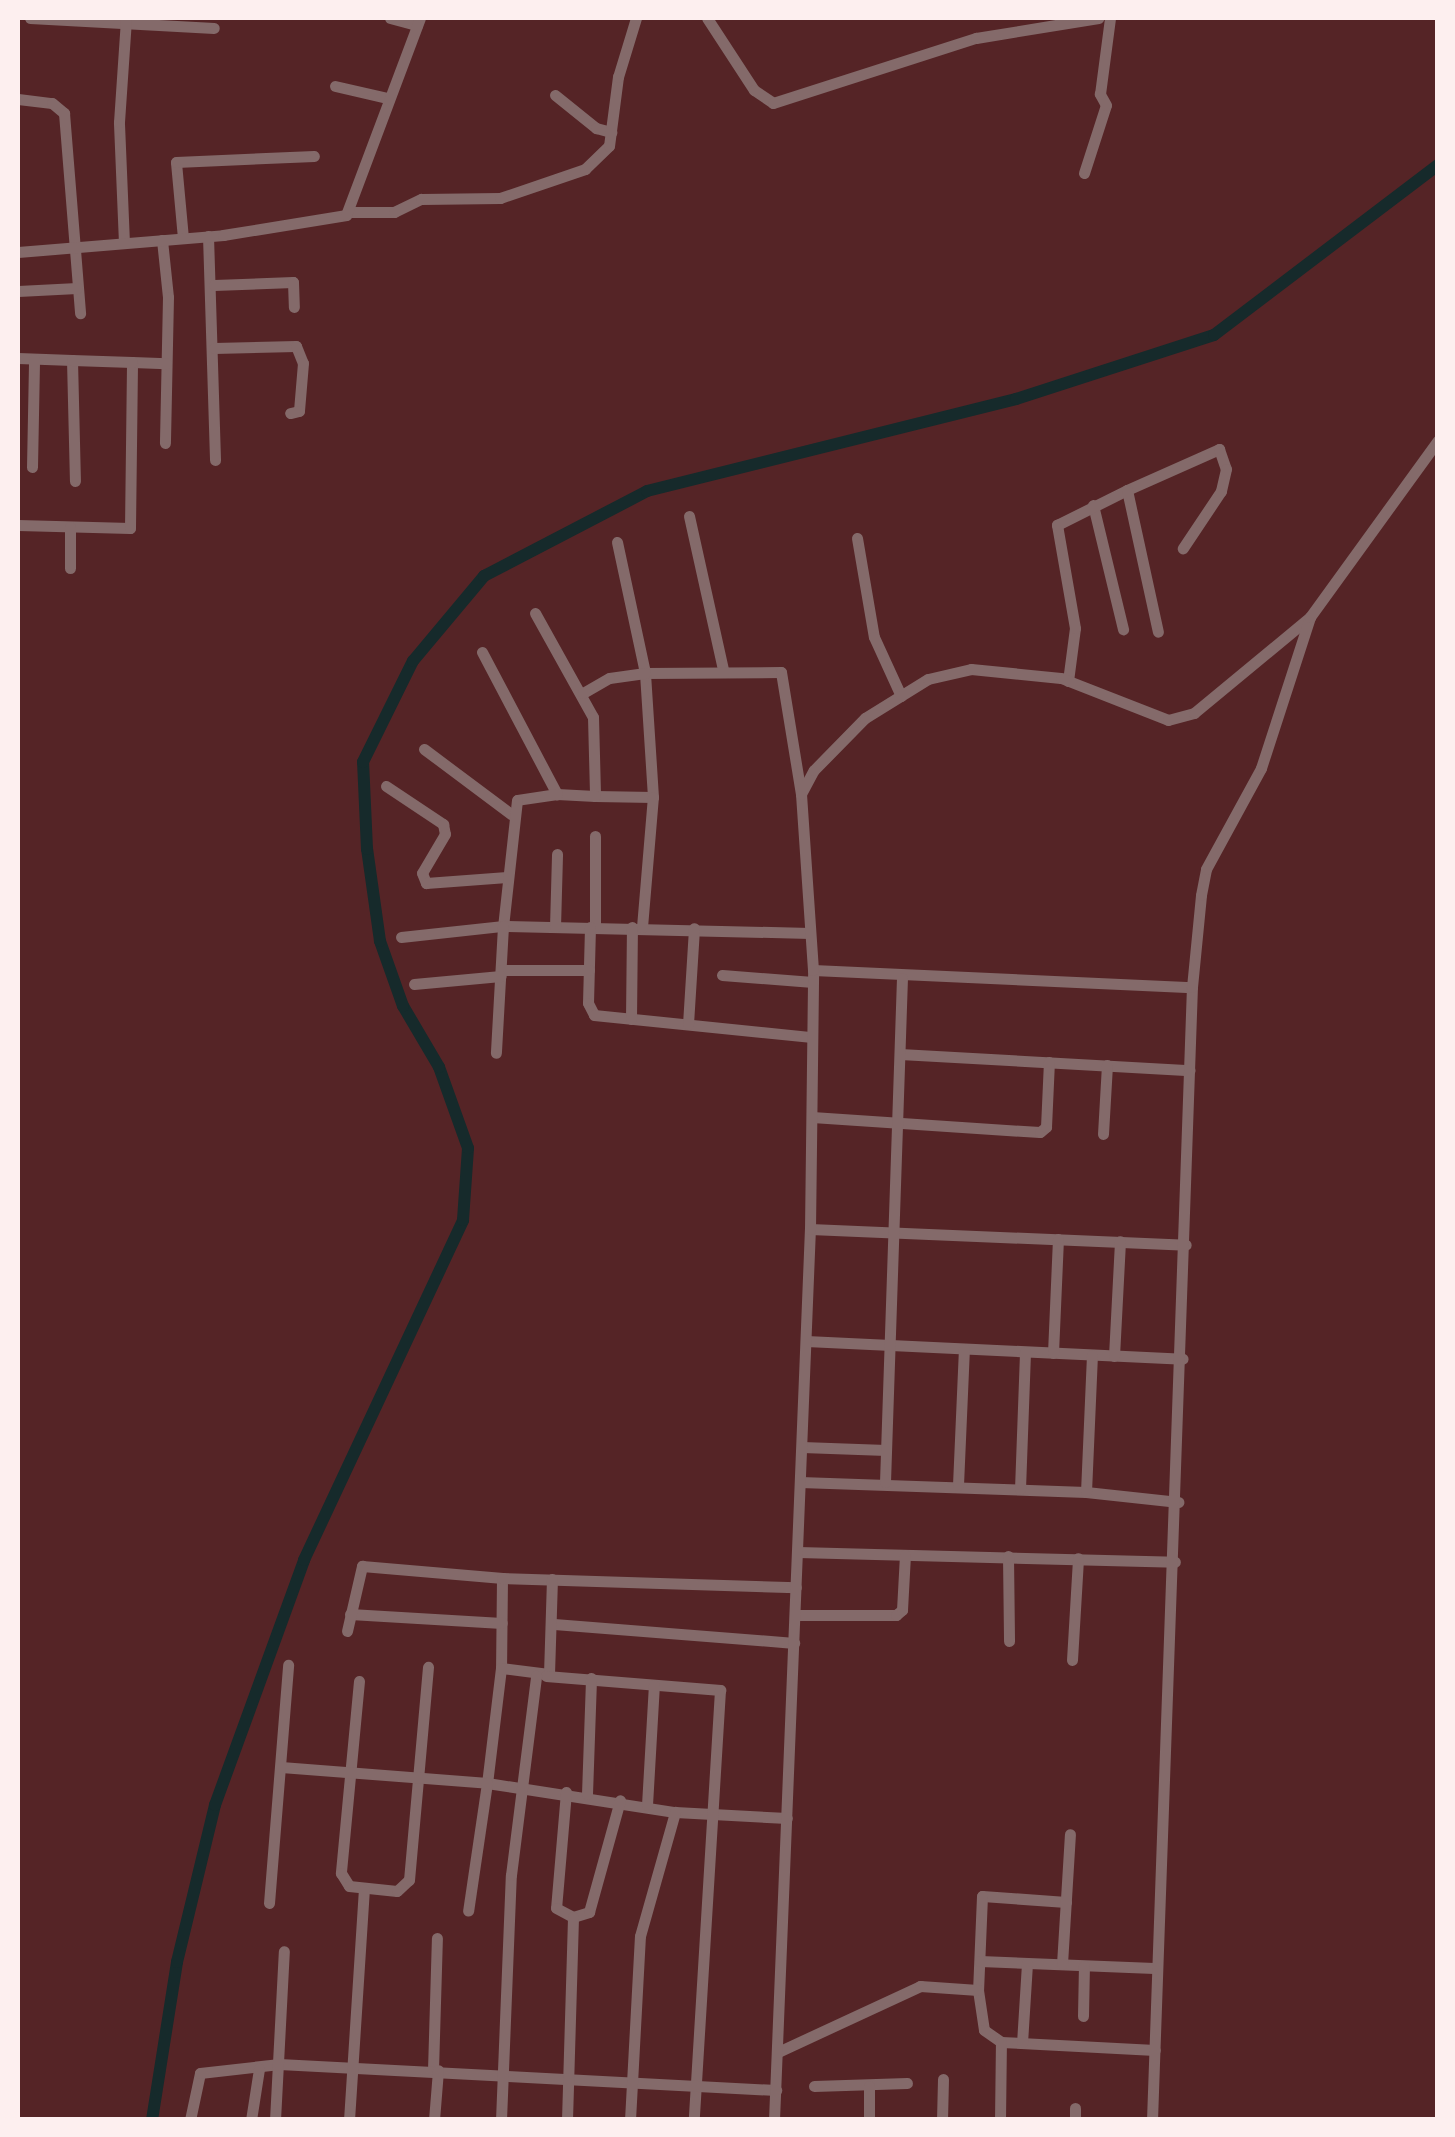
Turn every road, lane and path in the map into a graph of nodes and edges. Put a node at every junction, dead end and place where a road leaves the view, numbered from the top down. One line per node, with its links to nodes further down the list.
1 (30, 18): 7 (street)
2 (390, 18): 9 (street)
3 (636, 18): 16 (street)
4 (707, 18): 5 (street)
5 (1098, 18)
6 (1110, 18): 18 (street)
7 (83, 19): 8 (street)
8 (126, 20): 10 (street); 23 (street)
9 (418, 21): 14 (street)
10 (186, 22): 11 (street)
11 (214, 28)
12 (335, 86): 14 (street)
13 (555, 95): 16 (street)
14 (386, 98): 19 (street)
15 (18, 99): 24 (street)
16 (611, 132): 19 (street)
17 (314, 156): 21 (street)
18 (1084, 174)
19 (350, 212): 20 (street)
20 (208, 236): 21 (street); 26 (street)
21 (182, 238): 22 (street)
22 (162, 240): 23 (street); 36 (street)
23 (124, 243): 24 (street)
24 (72, 248): 25 (street); 27 (street)
25 (18, 252)
26 (214, 285): 29 (street); 31 (street)
27 (76, 288): 28 (street); 30 (street)
28 (18, 291)
29 (294, 307)
30 (80, 314)
31 (214, 348): 37 (street); 40 (street)
32 (18, 358): 33 (street)
33 (34, 359): 34 (street); 41 (street)
34 (72, 360): 35 (street); 42 (street)
35 (132, 362): 36 (street); 47 (street)
36 (166, 363): 39 (street)
37 (290, 413)
38 (1438, 440): 53 (street)
39 (164, 443)
40 (215, 460)
41 (32, 467)
42 (75, 481)
43 (1127, 490): 44 (street); 50 (street); 55 (street)
44 (1093, 505): 54 (street); 59 (street)
45 (689, 516): 57 (street)
46 (18, 525): 47 (street)
47 (70, 527): 51 (street)
48 (857, 538): 61 (street)
49 (618, 542): 58 (street)
50 (1183, 548)
51 (70, 568)
52 (536, 613): 60 (street)
53 (1310, 616): 59 (street); 85 (street)
54 (1123, 629)
55 (1158, 632)
56 (482, 652): 64 (street)
57 (722, 669): 58 (street); 65 (street)
58 (645, 673): 60 (street); 67 (street)
59 (1068, 681): 61 (street)
60 (583, 693): 66 (street)
61 (901, 696): 65 (street)
62 (424, 749): 68 (street)
63 (386, 786): 71 (street)
64 (558, 794): 66 (street); 68 (street)
65 (801, 794): 77 (street)
66 (594, 796): 67 (street)
67 (653, 797): 75 (street)
68 (511, 814): 71 (street)
69 (595, 836): 74 (street)
70 (557, 854): 73 (street)
71 (507, 877): 72 (street)
72 (503, 926): 73 (street); 78 (street); 80 (street)
73 (555, 927): 74 (street)
74 (593, 927): 75 (street); 79 (street)
75 (637, 927): 76 (street); 86 (street)
76 (694, 928): 77 (street); 87 (street)
77 (810, 933): 82 (street)
78 (402, 937)
79 (589, 970): 80 (street); 86 (street)
80 (501, 973): 84 (street); 89 (street)
81 (722, 975): 82 (street)
82 (813, 976): 83 (street); 88 (street)
83 (902, 978): 85 (street); 90 (street)
84 (414, 984)
85 (1192, 987): 93 (street)
86 (631, 1019): 87 (street)
87 (688, 1024): 88 (street)
88 (812, 1037): 94 (street)
89 (496, 1053)
90 (900, 1054): 91 (street); 95 (street)
91 (1049, 1062): 92 (street); 95 (street)
92 (1106, 1065): 93 (street); 96 (street)
93 (1190, 1070): 101 (street)
94 (812, 1116): 95 (street); 97 (street)
95 (895, 1123): 98 (street)
96 (1103, 1134)
97 (810, 1229): 98 (street); 102 (street)
98 (890, 1230): 99 (street); 103 (street)
99 (1058, 1239): 100 (street); 106 (street)
100 (1120, 1241): 101 (street); 108 (street)
101 (1186, 1246): 109 (street)
102 (806, 1341): 103 (street); 110 (street)
103 (890, 1345): 104 (street); 111 (street)
104 (964, 1349): 105 (street); 114 (street)
105 (1025, 1352): 106 (street); 115 (street)
106 (1053, 1353): 107 (street)
107 (1092, 1355): 108 (street); 116 (street)
108 (1114, 1356): 109 (street)
109 (1184, 1358): 117 (street)
110 (802, 1447): 111 (street); 112 (street)
111 (886, 1450): 113 (street)
112 (800, 1482): 113 (street); 118 (street)
113 (885, 1482): 114 (street)
114 (958, 1486): 115 (street)
115 (1020, 1488): 116 (street)
116 (1086, 1492): 117 (street)
117 (1178, 1502): 122 (street)
118 (798, 1552): 119 (street); 125 (street)
119 (906, 1555): 120 (street); 127 (street)
120 (1008, 1556): 121 (street); 131 (street)
121 (1078, 1558): 122 (street); 133 (street)
122 (1175, 1562): 165 (street)
123 (502, 1578): 124 (street); 126 (street); 128 (street)
124 (552, 1579): 125 (street); 129 (street)
125 (796, 1587): 127 (street)
126 (350, 1614): 128 (street); 130 (street)
127 (795, 1615): 132 (street)
128 (502, 1623): 136 (street)
129 (554, 1624): 132 (street); 137 (street)
130 (347, 1632)
131 (1010, 1641)
132 (794, 1643): 152 (street)
133 (1072, 1660)
134 (288, 1665): 141 (street)
135 (428, 1668): 143 (street)
136 (500, 1668): 137 (street); 144 (street)
137 (541, 1676): 138 (street); 145 (street)
138 (591, 1678): 140 (street); 147 (street)
139 (359, 1681): 142 (street)
140 (654, 1684): 149 (street); 151 (street)
141 (281, 1767): 142 (street); 155 (street)
142 (350, 1775): 143 (street); 154 (street)
143 (418, 1778): 144 (street); 154 (street)
144 (486, 1783): 145 (street); 157 (street)
145 (520, 1788): 146 (street); 176 (street)
146 (566, 1792): 147 (street); 158 (street)
147 (587, 1794): 148 (street)
148 (620, 1800): 149 (street); 158 (street)
149 (647, 1805): 150 (street)
150 (676, 1812): 151 (street); 179 (street)
151 (712, 1815): 152 (street); 181 (street)
152 (787, 1818): 171 (street)
153 (1070, 1834): 156 (street)
154 (364, 1889): 173 (street)
155 (269, 1902)
156 (1066, 1902): 161 (street); 163 (street)
157 (468, 1911)
158 (573, 1917): 177 (street)
159 (437, 1938): 175 (street)
160 (284, 1951): 172 (street)
161 (980, 1960): 162 (street); 166 (street)
162 (1026, 1963): 163 (street); 169 (street)
163 (1062, 1964): 164 (street)
164 (1084, 1966): 165 (street); 167 (street)
165 (1154, 1968): 170 (street)
166 (978, 1990): 168 (street); 171 (street)
167 (1083, 2016)
168 (1001, 2042): 169 (street); 197 (street)
169 (1022, 2043): 170 (street)
170 (1156, 2050): 198 (street)
171 (778, 2052): 184 (street)
172 (279, 2064): 173 (street); 174 (street); 187 (street)
173 (354, 2066): 175 (street); 188 (street)
174 (259, 2070): 185 (street); 186 (street)
175 (435, 2070): 176 (street); 189 (street)
176 (504, 2074): 177 (street); 190 (street)
177 (568, 2078): 179 (street); 191 (street)
178 (943, 2079): 196 (street)
179 (632, 2082): 181 (street); 192 (street)
180 (908, 2083): 183 (street)
181 (695, 2085): 184 (street); 193 (street)
182 (814, 2086): 183 (street)
183 (869, 2086): 195 (street)
184 (776, 2090): 194 (street)
185 (190, 2120)
186 (252, 2120)
187 (276, 2120)
188 (349, 2120)
189 (434, 2120)
190 (501, 2120)
191 (567, 2120)
192 (630, 2120)
193 (694, 2120)
194 (774, 2120)
195 (869, 2120)
196 (942, 2120)
197 (1000, 2120)
198 (1152, 2120)

